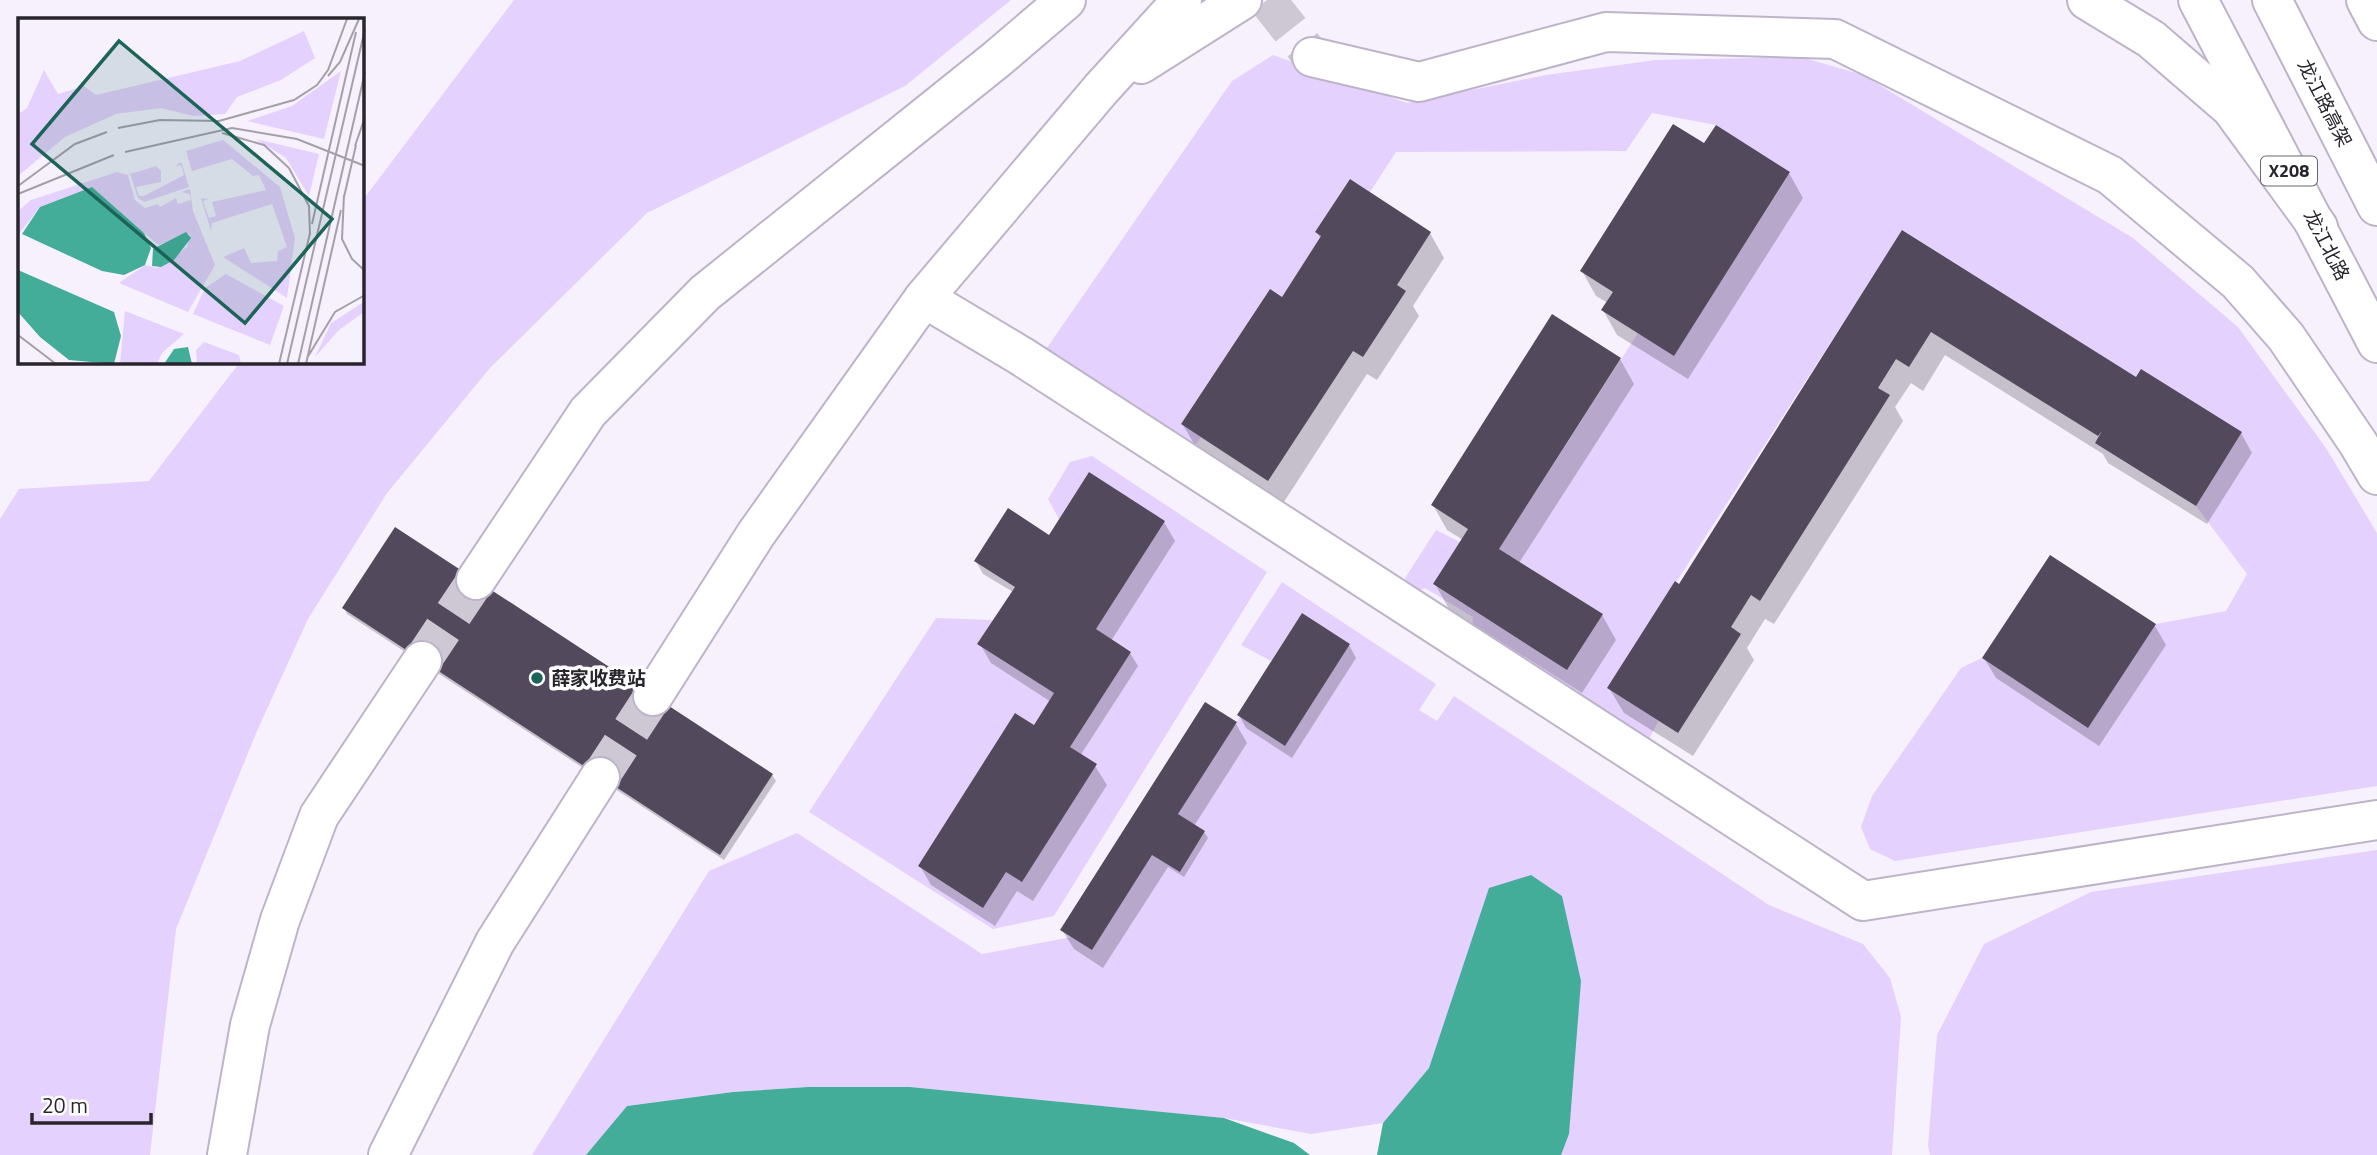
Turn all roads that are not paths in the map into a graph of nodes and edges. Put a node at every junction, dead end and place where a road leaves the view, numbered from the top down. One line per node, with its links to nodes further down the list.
1 (1066, 0): 11 (main road)
2 (1094, 0): 11 (main road)
3 (1182, 0): 12 (main road)
4 (1242, 0): 12 (main road)
5 (2087, 0): 14 (main road)
6 (2198, 0): 14 (main road, 龙江北路 / X208)
7 (2273, 0): 13 (main road, 龙江路高架)
8 (2366, 0): 9 (main road)
9 (2377, 21)
10 (1312, 57): 17 (main road)
11 (997, 58): 18 (main road)
12 (1101, 89): 15 (main road)
13 (2377, 206)
14 (2318, 227): 16 (main road, 龙江北路 / X208)
15 (924, 298): 20 (main road); 22 (main road)
16 (2377, 343)
17 (2377, 475)
18 (476, 580)
19 (422, 661): 23 (main road)
20 (653, 696)
21 (600, 777): 24 (main road)
22 (2377, 820)
23 (227, 1155)
24 (388, 1155)

